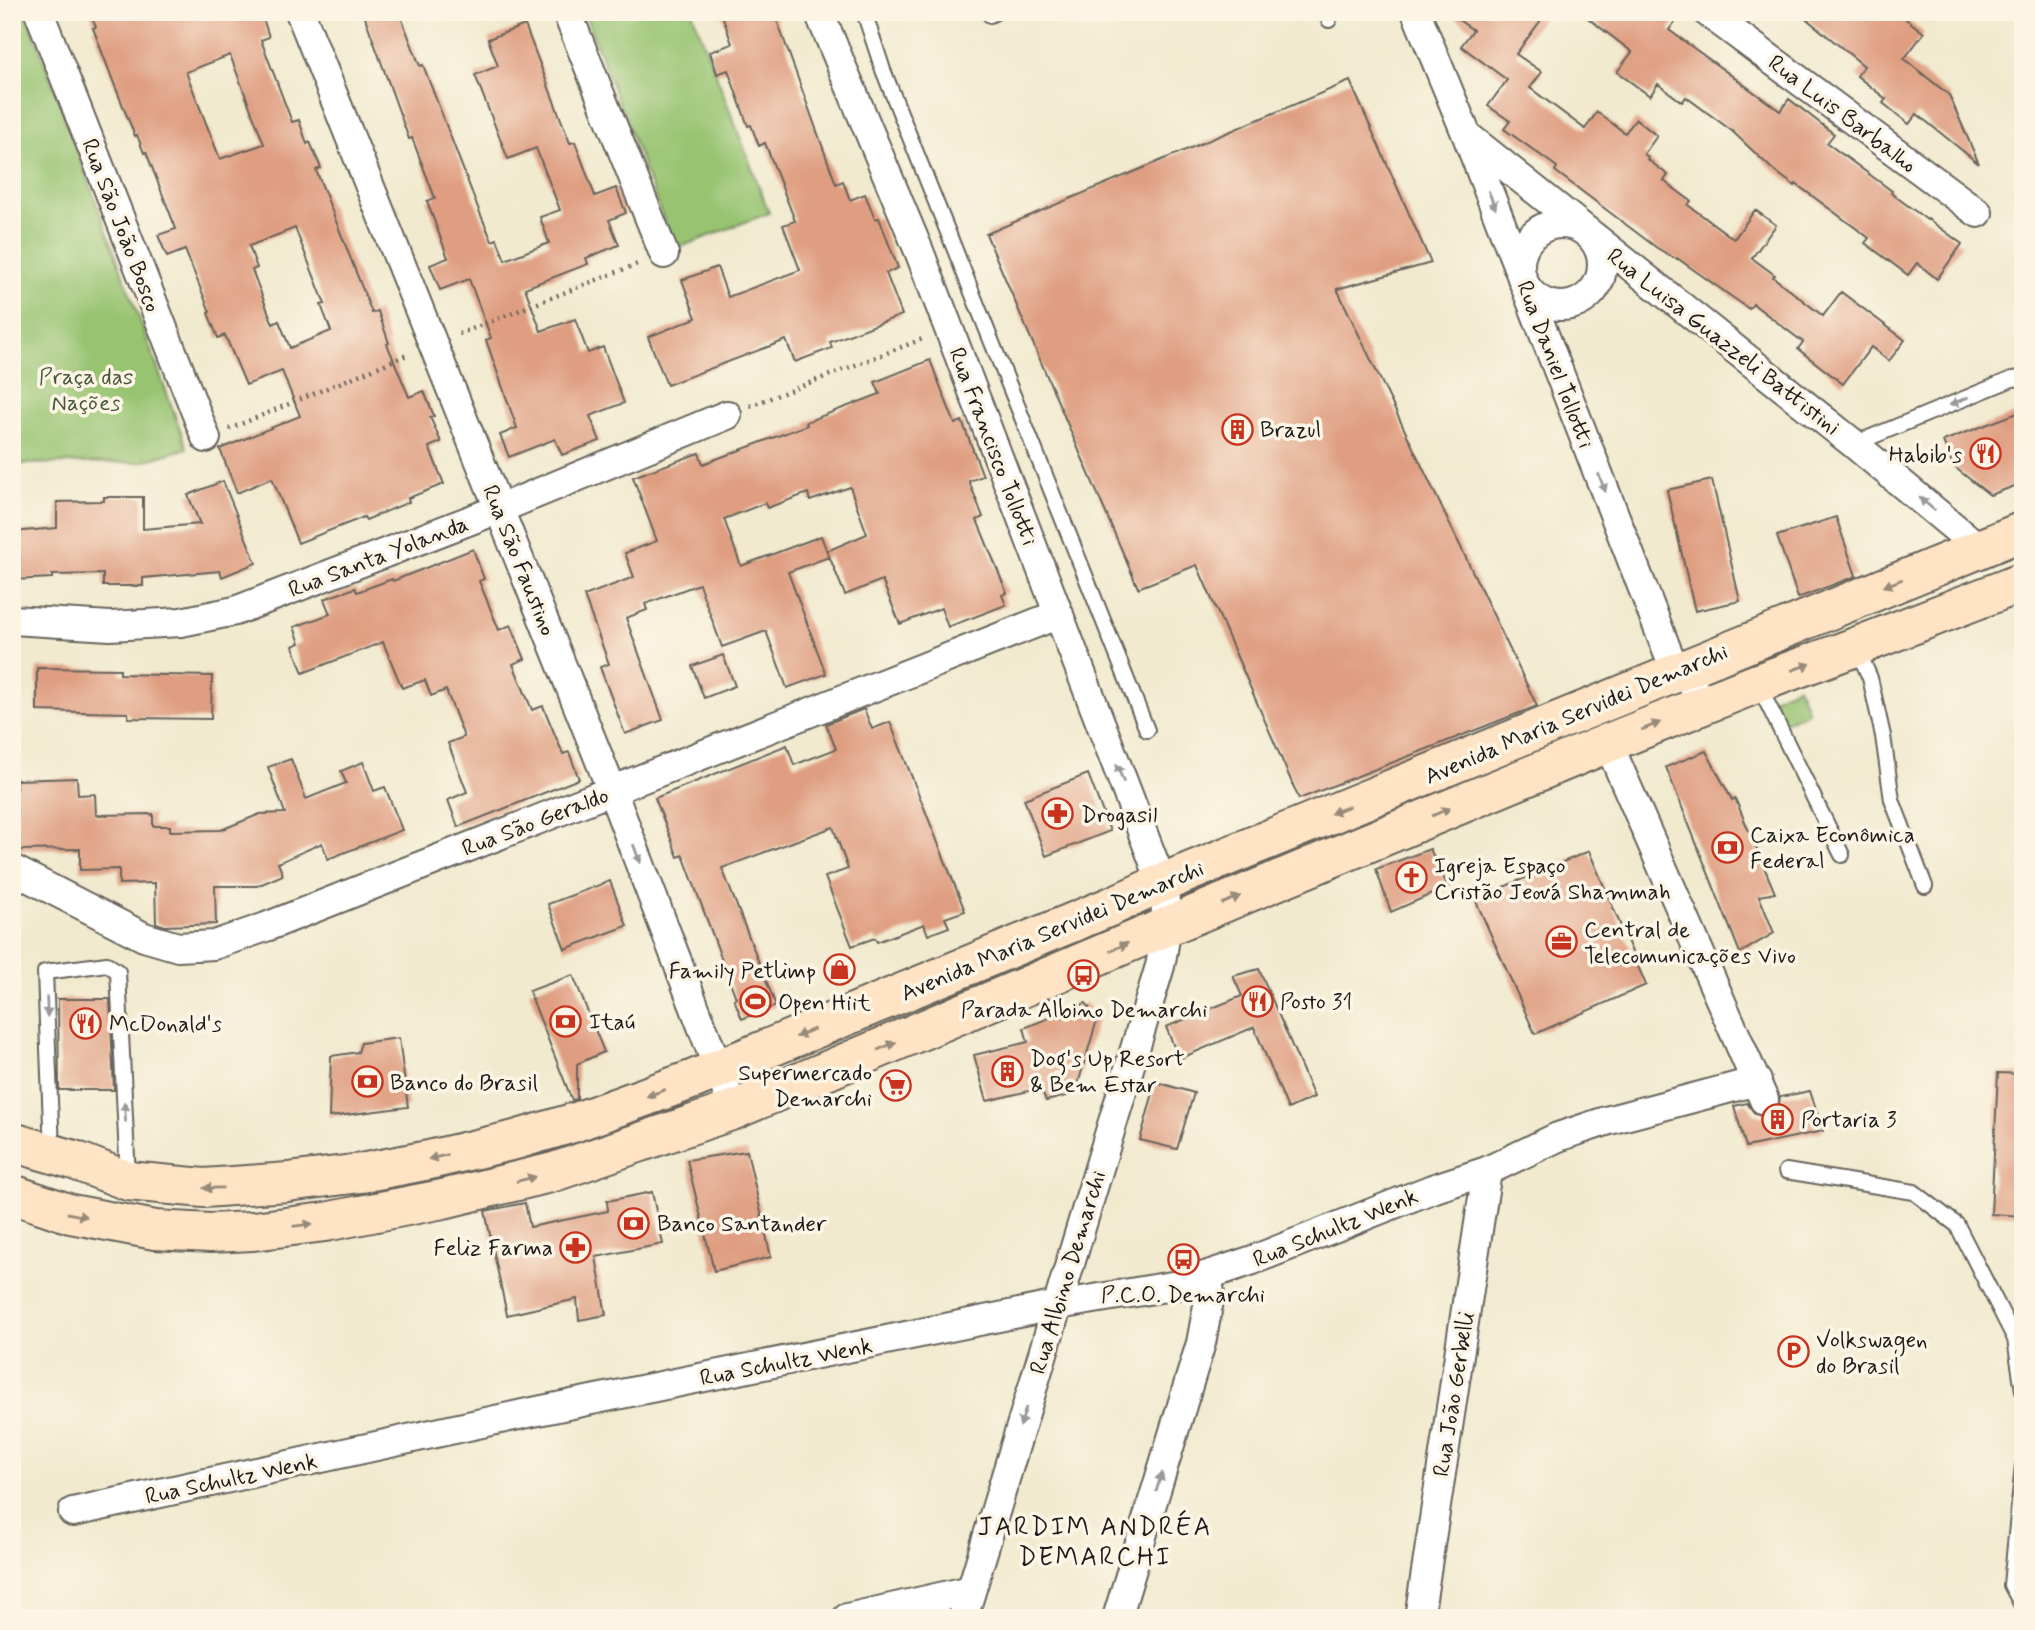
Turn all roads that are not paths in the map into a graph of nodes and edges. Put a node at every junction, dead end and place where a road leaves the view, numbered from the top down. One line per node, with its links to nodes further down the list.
1 (39, 12): 15 (street, Rua São João Bosco)
2 (300, 12): 17 (street, Rua São Faustino)
3 (567, 12): 11 (street)
4 (819, 12): 21 (street, Rua Francisco Tollotti)
5 (864, 12): 27 (lane)
6 (1416, 12): 8 (street, Rua Daniel Tollotti)
7 (1707, 12): 9 (street, Rua Luis Barbalho)
8 (1468, 136): 10 (street, Rua Luisa Guazzeli Battistini); 12 (street, Rua Daniel Tollotti, one-way to 12)
9 (1979, 213)
10 (1586, 231): 12 (street); 12 (street); 16 (street, Rua Luisa Guazzeli Battistini)
11 (664, 254)
12 (1524, 282): 24 (street, Rua Daniel Tollotti, one-way to 24)
13 (2023, 378): 16 (lane, one-way to 16)
14 (727, 415): 17 (street, Rua Santa Yolanda)
15 (206, 438)
16 (1854, 444): 19 (street, Rua Luisa Guazzeli Battistini, one-way to 16)
17 (499, 509): 22 (street, Rua Santa Yolanda); 29 (street, Rua São Faustino)
18 (2023, 531): 19 (main road, Avenida Maria Servidei Demarchi)
19 (1979, 548): 24 (main road, Avenida Maria Servidei Demarchi, one-way to 24)
20 (2023, 582): 23 (main road, Avenida Maria Servidei Demarchi)
21 (1059, 614): 29 (street, Rua São Geraldo); 32 (street, Rua Francisco Tollotti, one-way to 21)
22 (12, 620)
23 (1856, 647): 25 (main road, Avenida Maria Servidei Demarchi, one-way to 23); 33 (lane)
24 (1675, 671): 26 (street); 32 (main road, Avenida Maria Servidei Demarchi, one-way to 32)
25 (1758, 682): 26 (main road, Avenida Maria Servidei Demarchi); 30 (lane)
26 (1715, 700): 28 (main road, Avenida Maria Servidei Demarchi, one-way to 26)
27 (1147, 730)
28 (1608, 743): 34 (main road, Avenida Maria Servidei Demarchi, one-way to 28); 39 (street, Rua Schultz Wenk)
29 (612, 791): 31 (street, Rua São Geraldo); 35 (street, Rua São Faustino, one-way to 35)
30 (1842, 855)
31 (12, 869)
32 (1162, 883): 34 (street, Rua Albino Demarchi); 35 (main road, Avenida Maria Servidei Demarchi, one-way to 35)
33 (1925, 886)
34 (1168, 926): 36 (main road, Avenida Maria Servidei Demarchi, one-way to 34); 44 (street, Rua Albino Demarchi)
35 (720, 1069): 36 (street, Rua São Faustino); 41 (main road, Avenida Maria Servidei Demarchi, one-way to 41)
36 (734, 1110): 42 (main road, Avenida Maria Servidei Demarchi, one-way to 36)
37 (12, 1142): 38 (main road, Avenida Maria Servidei Demarchi)
38 (52, 1153): 41 (main road, Avenida Maria Servidei Demarchi); 41 (lane, one-way to 38)
39 (1486, 1171): 43 (street, Rua Schultz Wenk); 53 (street, Rua João Gerbelli)
40 (1786, 1171): 45 (lane)
41 (128, 1181)
42 (12, 1194)
43 (1209, 1276): 44 (street, Rua Schultz Wenk); 52 (street, one-way to 43)
44 (1058, 1305): 47 (street, Rua Schultz Wenk); 48 (street, Rua Albino Demarchi, one-way to 48)
45 (2023, 1391)
46 (2023, 1465): 49 (lane)
47 (73, 1512)
48 (971, 1590): 50 (street); 51 (street, Rua Albino Demarchi)
49 (2023, 1607)
50 (846, 1618)
51 (963, 1618)
52 (1117, 1618)
53 (1419, 1618)

